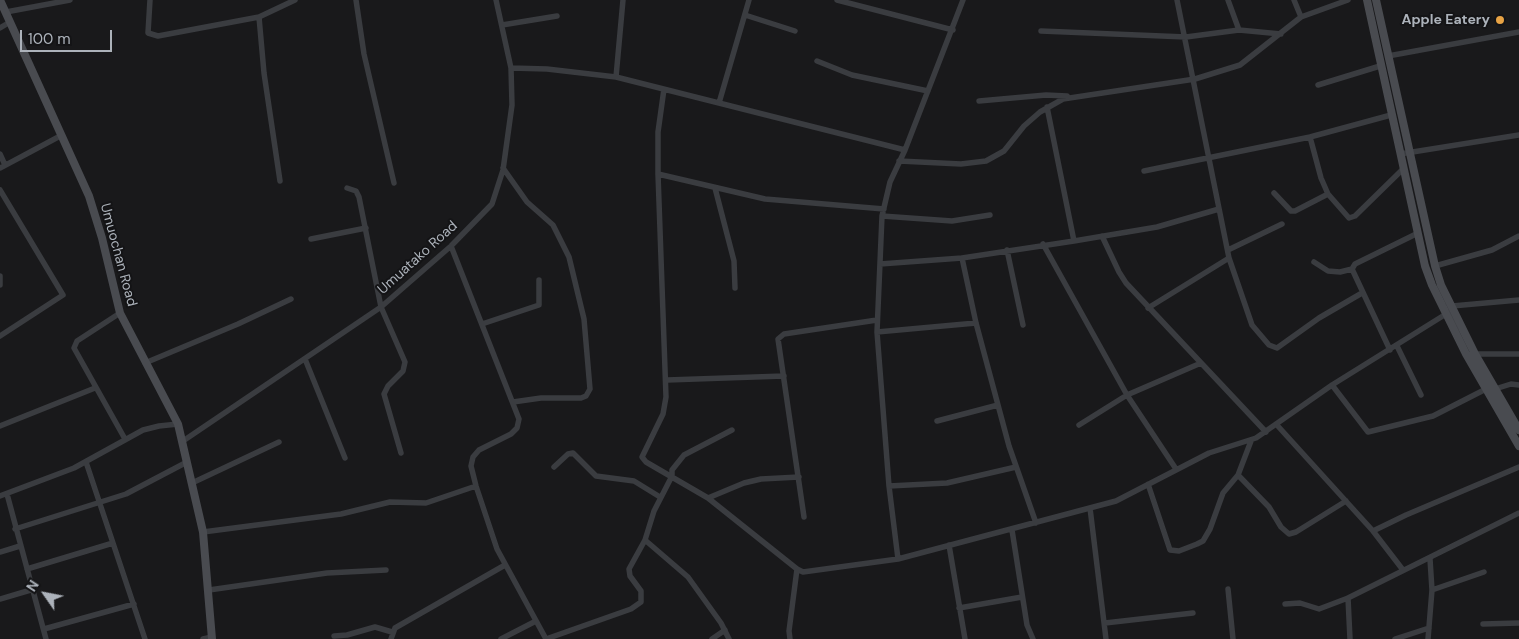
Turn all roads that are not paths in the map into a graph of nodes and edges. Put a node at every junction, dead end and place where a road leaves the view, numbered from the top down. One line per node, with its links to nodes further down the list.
1 (0, 0): 17 (main road, Umuochan Road)
2 (70, 0): 17 (street)
3 (150, 0): 20 (street)
4 (295, 0): 20 (street)
5 (356, 0): 61 (street)
6 (496, 0): 23 (street, Umuatako Road)
7 (623, 0): 36 (street)
8 (749, 0): 18 (street)
9 (837, 0): 25 (street)
10 (964, 0): 25 (street)
11 (1177, 0): 31 (street)
12 (1228, 0): 26 (street)
13 (1294, 0): 21 (street)
14 (1348, 0): 21 (street)
15 (1366, 0): 34 (main road)
16 (1376, 0): 32 (main road)
17 (6, 12): 22 (main road, Umuochan Road)
18 (745, 15): 27 (street); 43 (street)
19 (558, 16): 23 (street)
20 (259, 17): 60 (street)
21 (1301, 17): 30 (street)
22 (10, 22): 24 (street); 46 (main road, Umuochan Road)
23 (502, 24): 35 (street, Umuatako Road)
24 (0, 28)
25 (953, 30): 40 (street)
26 (1239, 30): 30 (street); 31 (street)
27 (795, 31)
28 (1041, 31): 31 (street)
29 (1519, 32): 32 (street)
30 (1281, 34): 37 (street)
31 (1186, 37): 37 (street)
32 (1388, 56): 50 (main road)
33 (816, 61): 40 (street)
34 (1380, 66): 38 (street); 45 (main road)
35 (511, 68): 36 (street); 56 (street, Umuatako Road)
36 (616, 77): 39 (street)
37 (1195, 79): 41 (street); 53 (street)
38 (1318, 85)
39 (664, 89): 43 (street); 59 (street)
40 (928, 91): 49 (street)
41 (1075, 96): 42 (street); 44 (street)
42 (979, 101)
43 (719, 103): 49 (street)
44 (1047, 107): 54 (street); 77 (street)
45 (1391, 115): 48 (street); 52 (main road)
46 (62, 135): 55 (street); 98 (main road, Umuochan Road)
47 (1519, 135): 50 (street)
48 (1310, 137): 53 (street); 66 (street)
49 (905, 150): 54 (street)
50 (1409, 152): 52 (street); 86 (main road)
51 (0, 154): 55 (street)
52 (1400, 154): 57 (main road)
53 (1208, 157): 58 (street); 68 (street)
54 (899, 161): 67 (street)
55 (2, 166)
56 (503, 168): 79 (street, Umuatako Road); 122 (street)
57 (1403, 169): 66 (street); 73 (main road)
58 (1144, 171)
59 (658, 174): 63 (street); 114 (street)
60 (280, 181)
61 (394, 183)
62 (347, 188): 72 (street)
63 (715, 188): 67 (street); 91 (street)
64 (0, 190): 105 (street)
65 (1274, 193): 66 (street)
66 (1328, 194)
67 (884, 209): 70 (street)
68 (1219, 209): 74 (street); 81 (street)
69 (990, 215): 70 (street)
70 (882, 216): 85 (street)
71 (1282, 224): 81 (street)
72 (366, 228): 76 (street); 96 (street)
73 (1416, 234): 87 (street); 99 (main road)
74 (1102, 236): 77 (street); 97 (street)
75 (1519, 236): 86 (street)
76 (311, 239)
77 (1074, 241): 78 (street)
78 (1043, 244): 80 (street); 120 (street)
79 (451, 246): 96 (street, Umuatako Road); 102 (street)
80 (1007, 250): 82 (street); 103 (street)
81 (1228, 250): 83 (street)
82 (962, 258): 85 (street); 101 (street)
83 (1230, 258): 92 (street); 97 (street)
84 (1314, 262): 87 (street)
85 (880, 264): 100 (street)
86 (1434, 266): 95 (main road)
87 (1352, 268): 92 (street)
88 (0, 276): 90 (street)
89 (539, 280): 102 (street)
90 (0, 285)
91 (735, 288)
92 (1362, 293): 107 (street)
93 (291, 299): 111 (street)
94 (1519, 300): 95 (street)
95 (1452, 306): 108 (main road)
96 (381, 307): 110 (street, Umuatako Road); 137 (street)
97 (1148, 308): 112 (street)
98 (120, 313): 111 (main road, Umuochan Road); 117 (street)
99 (1446, 314): 106 (street); 118 (main road)
100 (877, 320): 104 (street); 113 (street)
101 (976, 323): 104 (street); 123 (street)
102 (482, 324): 122 (street)
103 (1023, 325)
104 (877, 332): 151 (street)
105 (0, 336)
106 (1397, 346): 107 (street); 121 (street)
107 (1390, 350): 116 (street)
108 (1475, 354): 109 (street); 119 (main road)
109 (1519, 354)
110 (304, 358): 133 (street, Umuatako Road); 138 (street)
111 (145, 363): 125 (main road, Umuochan Road)
112 (1201, 363): 120 (street); 131 (street)
113 (784, 376): 114 (street); 147 (street)
114 (667, 380): 146 (street)
115 (1519, 384): 119 (street)
116 (1332, 385): 118 (street); 126 (street)
117 (95, 388): 128 (street); 132 (street)
118 (1486, 389): 136 (main road)
119 (1495, 389): 130 (main road)
120 (1127, 395): 127 (street); 144 (street)
121 (1422, 395)
122 (513, 402): 150 (street)
123 (998, 405): 124 (street); 141 (street)
124 (937, 421)
125 (178, 424): 132 (street); 133 (main road, Umuochan Road)
126 (1276, 424): 131 (street); 156 (street)
127 (1079, 425)
128 (0, 426)
129 (732, 430): 146 (street)
130 (1519, 430)
131 (1266, 432): 134 (street)
132 (125, 439): 139 (street)
133 (183, 441): 140 (main road, Umuochan Road)
134 (1251, 441): 144 (street); 145 (street)
135 (279, 442): 148 (street)
136 (1519, 446)
137 (401, 453)
138 (345, 458)
139 (86, 462): 152 (street); 157 (street)
140 (188, 462): 148 (main road, Umuochan Road); 157 (street)
141 (1016, 466): 151 (street); 161 (street)
142 (1519, 467): 165 (street)
143 (554, 468): 154 (street)
144 (1176, 469): 149 (street)
145 (1238, 475): 149 (street); 156 (street)
146 (672, 476): 154 (street); 155 (street)
147 (799, 477): 155 (street); 160 (street)
148 (192, 483): 164 (main road, Umuochan Road)
149 (1148, 484): 158 (street)
150 (476, 486): 164 (street); 173 (street)
151 (889, 486): 172 (street)
152 (7, 494): 153 (street); 162 (street)
153 (0, 496)
154 (660, 497): 166 (street)
155 (708, 498): 175 (street)
156 (1346, 501): 165 (street)
157 (100, 504): 162 (street); 167 (street)
158 (1090, 508): 161 (street); 191 (street)
159 (1519, 513): 171 (street)
160 (804, 517)
161 (1036, 523): 163 (street)
162 (16, 529): 169 (street)
163 (1012, 530): 168 (street); 183 (street)
164 (203, 532): 181 (main road, Umuochan Road)
165 (1373, 532): 177 (street)
166 (645, 540): 196 (street); 205 (street)
167 (114, 543): 174 (street); 186 (street)
168 (949, 545): 172 (street); 188 (street)
169 (20, 546): 170 (street); 174 (street)
170 (0, 552)
171 (1430, 558): 177 (street); 182 (street)
172 (898, 559): 175 (street)
173 (505, 565): 190 (street); 197 (street)
174 (27, 569): 179 (street)
175 (797, 569): 208 (street)
176 (386, 570): 181 (street)
177 (1403, 570): 184 (street)
178 (1484, 572): 182 (street)
179 (34, 589): 185 (street); 195 (street)
180 (1228, 589): 212 (street)
181 (209, 590): 199 (main road, Umuochan Road)
182 (1432, 590): 194 (street)
183 (1022, 596): 188 (street); 210 (street)
184 (1348, 598): 187 (street); 213 (street)
185 (0, 600)
186 (134, 604): 195 (street); 201 (street)
187 (1285, 604)
188 (959, 608): 209 (street)
189 (1193, 613): 191 (street)
190 (536, 621): 204 (street); 205 (street)
191 (1105, 623): 211 (street)
192 (1519, 623): 193 (street)
193 (1483, 624)
194 (1430, 628): 214 (street); 215 (street)
195 (44, 629): 200 (street)
196 (725, 630): 206 (street); 207 (street)
197 (392, 632): 198 (street); 203 (street)
198 (334, 636)
199 (212, 638): 202 (street)
200 (46, 639)
201 (145, 639)
202 (203, 639)
203 (391, 639)
204 (501, 639)
205 (546, 639)
206 (712, 639)
207 (729, 639)
208 (790, 639)
209 (965, 639)
210 (1033, 639)
211 (1106, 639)
212 (1233, 639)
213 (1350, 639)
214 (1395, 639)
215 (1428, 639)

